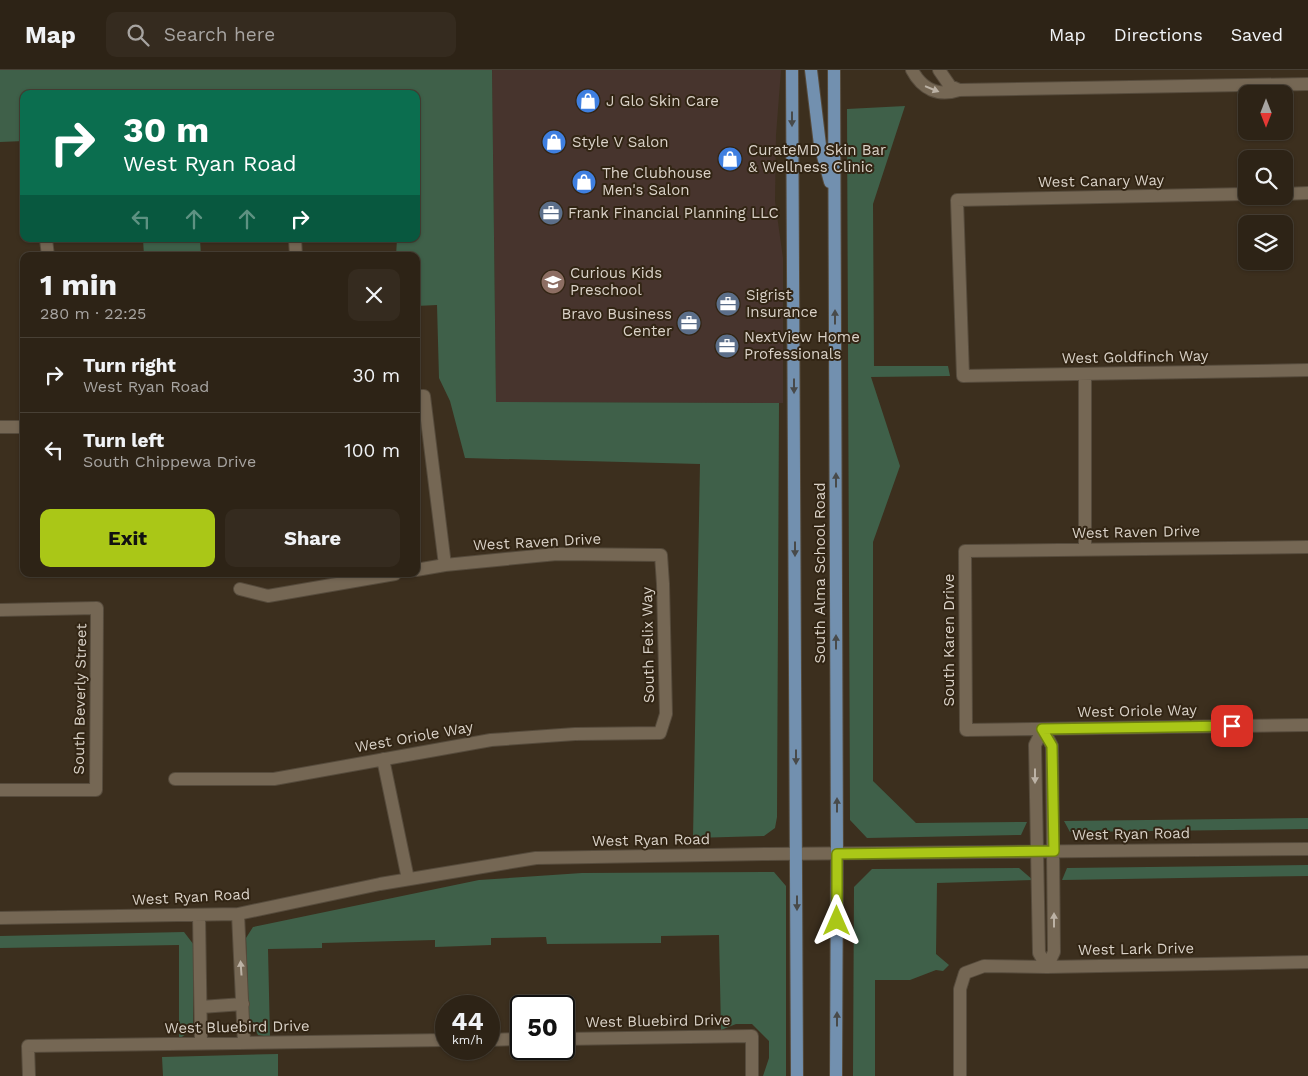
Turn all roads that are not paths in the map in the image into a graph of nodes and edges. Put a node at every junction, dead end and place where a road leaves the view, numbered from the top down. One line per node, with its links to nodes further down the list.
1 (792, 70): 37 (main road, South Alma School Road, one-way to 37)
2 (811, 70): 11 (main road)
3 (834, 70): 11 (main road, South Alma School Road)
4 (912, 70): 7 (street, one-way to 7)
5 (939, 70): 7 (street)
6 (1308, 84): 7 (street)
7 (959, 90)
8 (1308, 193): 10 (street)
9 (1238, 194): 14 (street, West Canary Way)
10 (1293, 194)
11 (835, 196): 38 (main road, South Alma School Road, one-way to 11)
12 (1308, 370): 13 (street, West Goldfinch Way)
13 (1085, 375): 14 (street, West Goldfinch Way); 19 (street)
14 (963, 376)
15 (420, 396): 22 (street)
16 (0, 427): 17 (street)
17 (20, 427)
18 (1308, 547): 19 (street, West Raven Drive)
19 (1085, 549): 20 (street, West Raven Drive)
20 (964, 551): 29 (street, South Karen Drive)
21 (661, 554): 22 (street, West Raven Drive); 30 (street, South Felix Way)
22 (446, 565): 23 (street, West Raven Drive)
23 (420, 569)
24 (378, 577): 25 (street)
25 (240, 589)
26 (0, 610): 33 (street, South Beverly Street)
27 (1308, 725): 28 (street, West Oriole Way)
28 (1042, 729): 29 (street, West Oriole Way); 35 (street, one-way to 35); 36 (street)
29 (966, 730)
30 (660, 733): 31 (street, West Oriole Way)
31 (383, 759): 32 (street, West Oriole Way); 39 (street)
32 (175, 780)
33 (0, 790)
34 (1308, 848): 36 (street, West Ryan Road)
35 (1036, 851): 36 (street, West Ryan Road); 38 (street, West Ryan Road); 44 (street)
36 (1054, 851): 44 (street, one-way to 36)
37 (796, 854): 38 (street, West Ryan Road); 39 (street, West Ryan Road); 53 (main road, South Alma School Road, one-way to 53)
38 (837, 854): 54 (main road, South Alma School Road, one-way to 38)
39 (408, 879): 40 (street, West Ryan Road)
40 (238, 914): 41 (street, West Ryan Road); 45 (street, one-way to 40)
41 (199, 915): 42 (street, West Ryan Road); 46 (street)
42 (0, 918)
43 (1308, 962): 44 (street, West Lark Drive)
44 (1046, 967): 55 (street, West Lark Drive)
45 (243, 1004): 46 (street); 50 (street)
46 (200, 1007): 49 (street)
47 (575, 1038): 52 (street, West Bluebird Drive)
48 (435, 1040): 50 (street, West Bluebird Drive)
49 (201, 1044): 50 (street, West Bluebird Drive); 51 (street, West Bluebird Drive)
50 (244, 1044)
51 (29, 1076)
52 (752, 1076)
53 (797, 1076)
54 (836, 1076)
55 (960, 1076)

